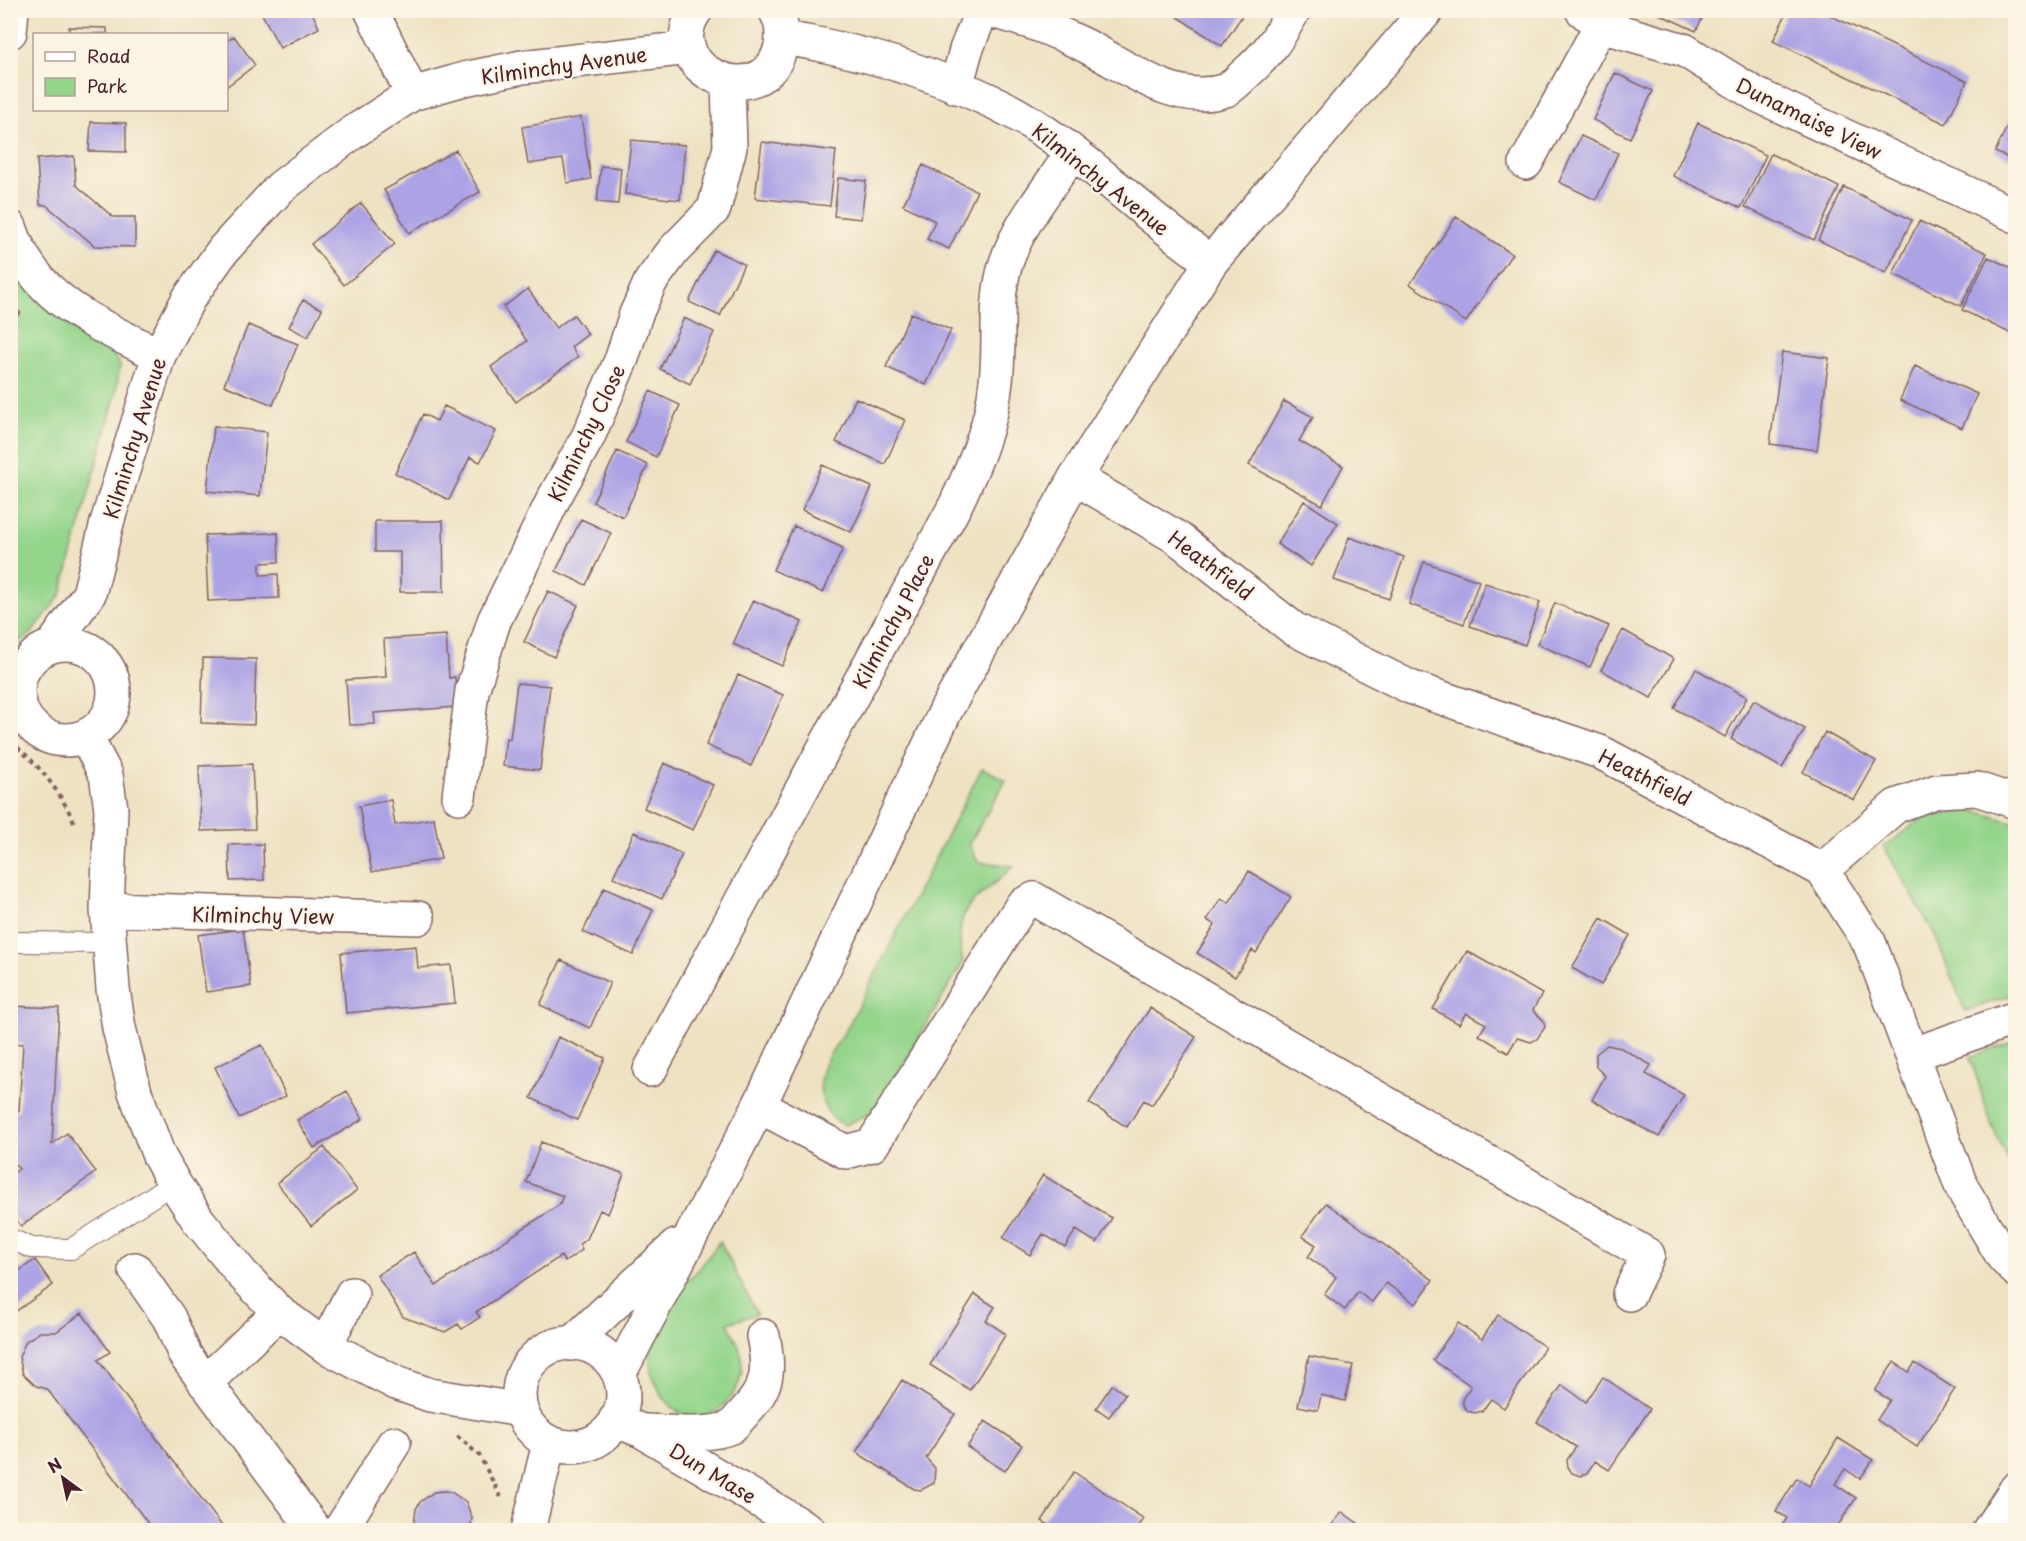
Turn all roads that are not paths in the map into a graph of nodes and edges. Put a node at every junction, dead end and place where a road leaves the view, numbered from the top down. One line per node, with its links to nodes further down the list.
1 (12, 10): 10 (street)
2 (371, 10): 14 (street)
3 (696, 10): 11 (street)
4 (982, 10): 13 (street)
5 (987, 10): 6 (street)
6 (1293, 10)
7 (1427, 10): 19 (street)
8 (1598, 16): 16 (street, Dunamaise View); 17 (street, Dunamaise View)
9 (778, 23): 12 (street); 13 (street, Kilminchy Avenue)
10 (10, 32)
11 (689, 48): 12 (street); 14 (street, Kilminchy Avenue)
12 (728, 83): 27 (street, Kilminchy Close)
13 (956, 87): 15 (street, Kilminchy Avenue)
14 (412, 94): 20 (street, Kilminchy Avenue)
15 (1072, 153): 19 (street, Kilminchy Avenue); 36 (street, Kilminchy Place)
16 (1526, 163)
17 (2016, 216)
18 (10, 227): 20 (street)
19 (1211, 262): 21 (street)
20 (159, 355): 22 (street, Kilminchy Avenue)
21 (1075, 478): 29 (street, Heathfield); 37 (street)
22 (89, 594): 23 (street, Kilminchy Avenue); 24 (street, Kilminchy Avenue)
23 (52, 646): 24 (street); 25 (street)
24 (99, 656): 26 (street)
25 (14, 691): 26 (street)
26 (86, 736): 30 (street)
27 (459, 797)
28 (2016, 802): 29 (street)
29 (1822, 870): 35 (street, Heathfield)
30 (107, 909): 31 (street, Kilminchy View); 33 (street)
31 (418, 918)
32 (10, 942): 33 (lane)
33 (110, 943): 38 (street)
34 (2016, 1018): 35 (street)
35 (1914, 1054): 42 (street, Heathfield)
36 (650, 1070)
37 (759, 1106): 39 (street); 44 (street)
38 (174, 1183): 40 (lane); 45 (street)
39 (692, 1230): 47 (street); 49 (street)
40 (10, 1239)
41 (135, 1269): 50 (street)
42 (2016, 1270)
43 (352, 1294): 48 (street)
44 (1629, 1294)
45 (279, 1312): 48 (street); 50 (street)
46 (763, 1336): 52 (street)
47 (571, 1344): 49 (street); 51 (street)
48 (325, 1346): 51 (street)
49 (619, 1374): 52 (street)
50 (205, 1383): 56 (street)
51 (521, 1410): 54 (street)
52 (629, 1425): 54 (street); 59 (street, Dun Mase)
53 (394, 1443): 57 (street)
54 (549, 1443): 58 (street)
55 (2016, 1489): 60 (street)
56 (315, 1530)
57 (340, 1530)
58 (528, 1530)
59 (809, 1530)
60 (1989, 1530)

